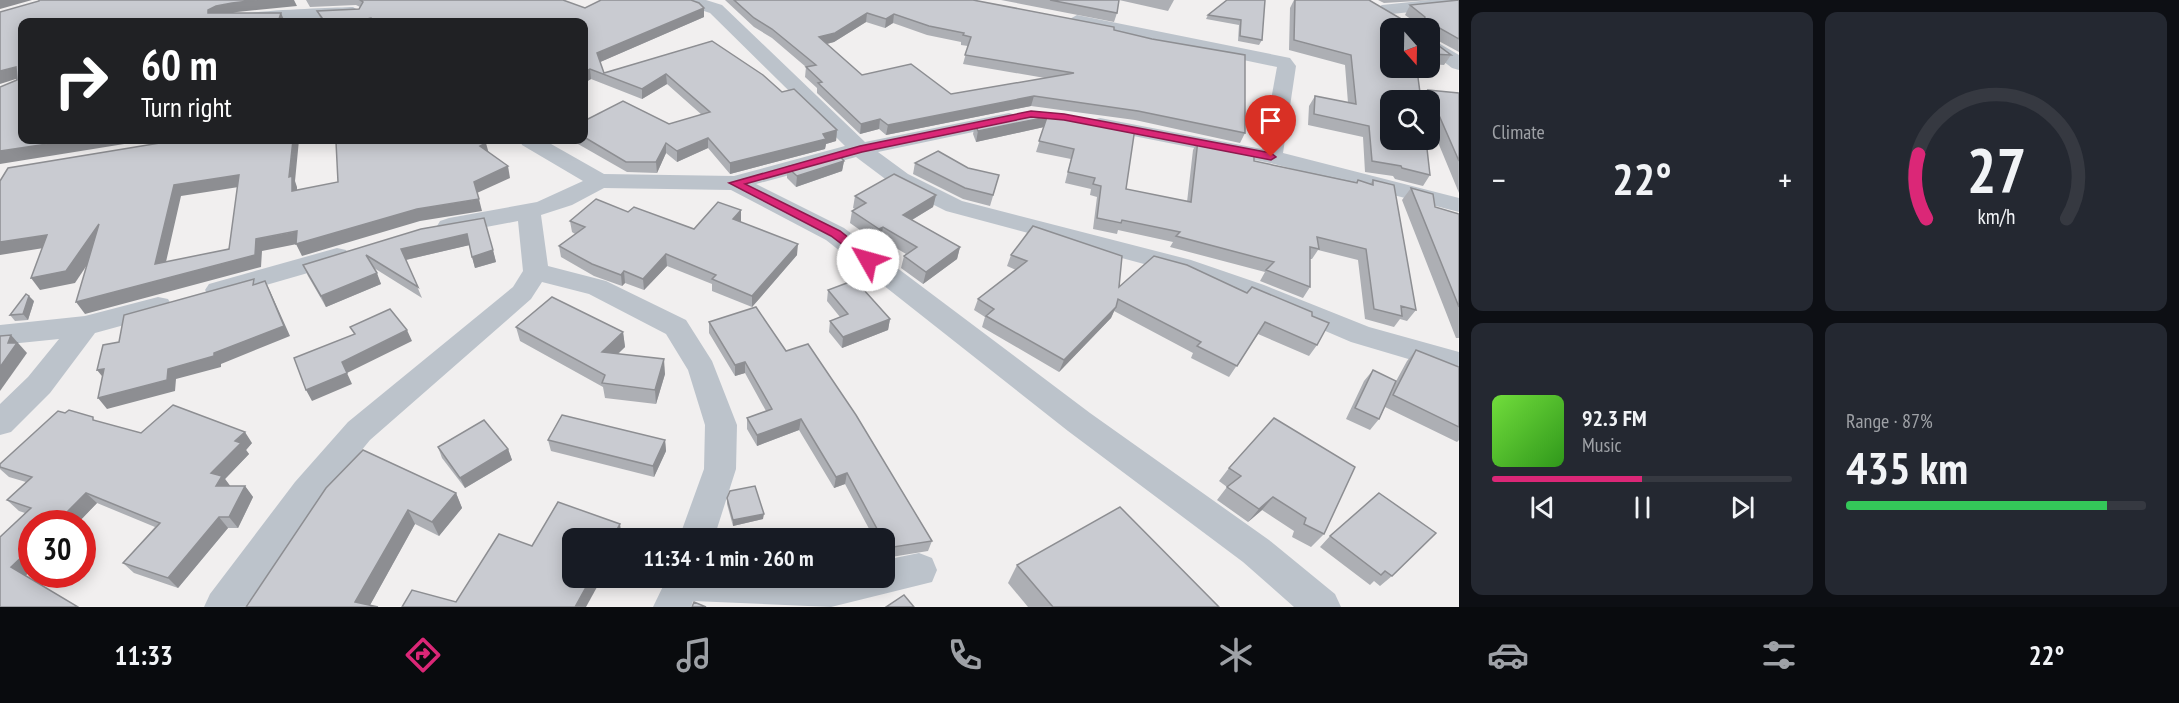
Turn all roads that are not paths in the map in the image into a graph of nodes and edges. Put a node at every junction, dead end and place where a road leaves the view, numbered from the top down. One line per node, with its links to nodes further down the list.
1 (689, 0): 12 (street)
2 (1459, 2): 6 (street)
3 (362, 12): 5 (street)
4 (1054, 16): 13 (street)
5 (254, 18)
6 (1393, 18)
7 (1440, 50): 8 (street)
8 (1459, 64)
9 (1031, 114): 12 (street)
10 (1078, 120): 13 (street)
11 (537, 144): 14 (street)
12 (860, 149): 15 (street); 23 (street)
13 (1271, 157): 16 (street)
14 (599, 181): 15 (street); 17 (street)
15 (735, 183): 29 (street)
16 (1459, 205)
17 (529, 213): 18 (street); 20 (street)
18 (421, 231)
19 (366, 248): 21 (street)
20 (536, 272): 25 (street); 28 (street)
21 (84, 326): 22 (street); 24 (street)
22 (0, 335)
23 (1459, 363)
24 (0, 423)
25 (700, 528)
26 (896, 575): 27 (street)
27 (680, 589)
28 (223, 607)
29 (1322, 607)

